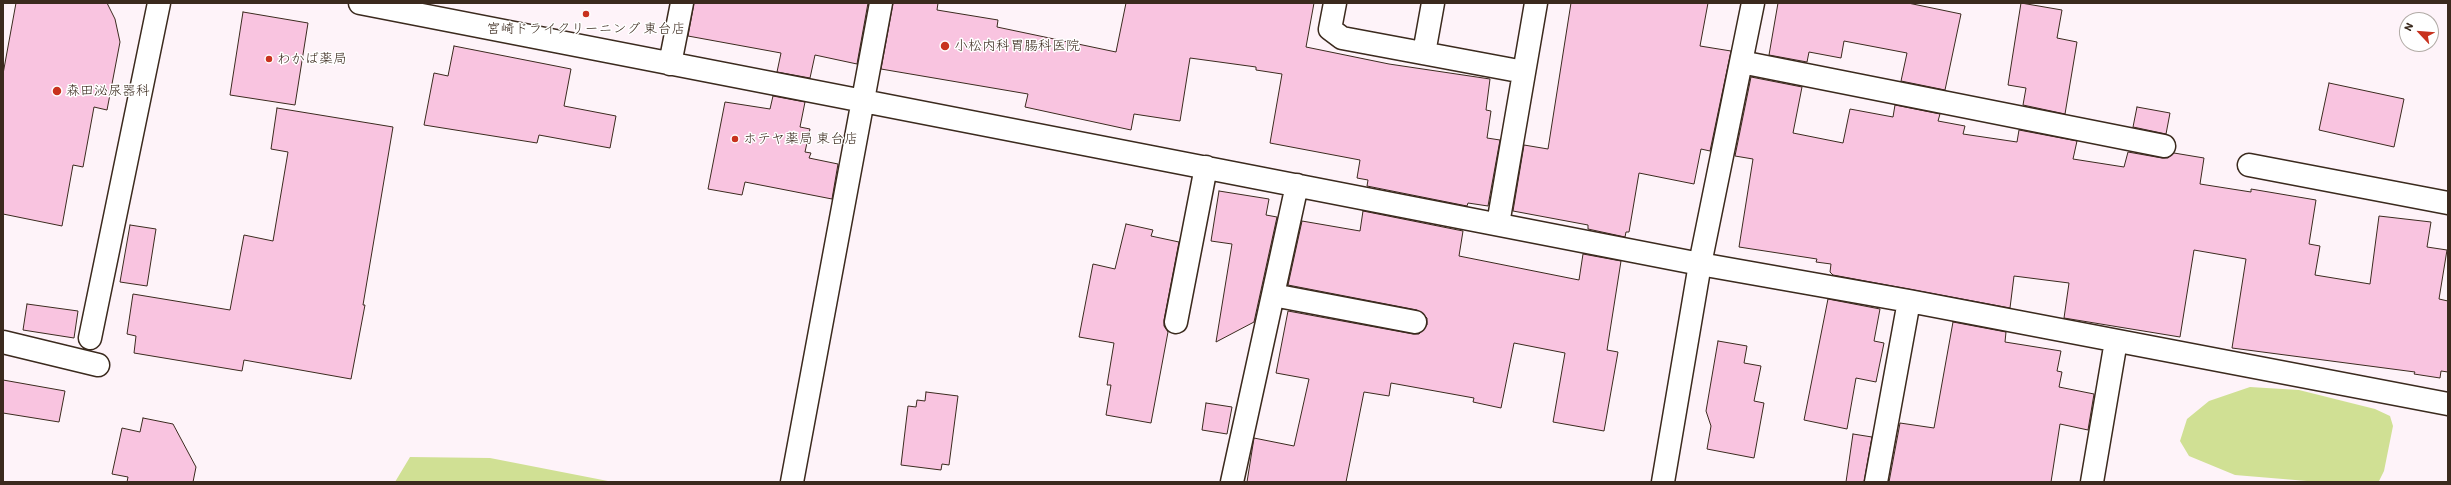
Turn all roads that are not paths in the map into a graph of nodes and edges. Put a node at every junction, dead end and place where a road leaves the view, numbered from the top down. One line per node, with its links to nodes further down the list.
1 (159, 3): 25 (street)
2 (360, 3): 11 (street)
3 (682, 3): 11 (street)
4 (881, 3): 13 (street)
5 (1335, 3): 9 (street)
6 (1433, 3): 9 (street)
7 (1536, 3): 12 (street)
8 (1753, 3): 10 (street)
9 (1424, 53): 12 (street)
10 (1741, 62): 14 (street); 20 (street)
11 (670, 64): 13 (street)
12 (1524, 72): 19 (street)
13 (863, 101): 16 (street); 30 (street)
14 (2164, 146)
15 (2249, 165): 18 (street)
16 (1206, 167): 17 (street); 23 (street)
17 (1297, 185): 19 (street); 21 (street)
18 (2448, 203)
19 (1498, 224): 20 (street)
20 (1700, 264): 22 (street); 32 (street)
21 (1273, 295): 24 (street); 31 (street)
22 (1909, 301): 26 (street); 33 (street)
23 (1176, 322)
24 (1415, 322)
25 (90, 338)
26 (2116, 341): 29 (street); 34 (street)
27 (3, 342): 28 (street)
28 (98, 365)
29 (2448, 404)
30 (792, 482)
31 (1232, 482)
32 (1663, 482)
33 (1876, 482)
34 (2092, 482)

